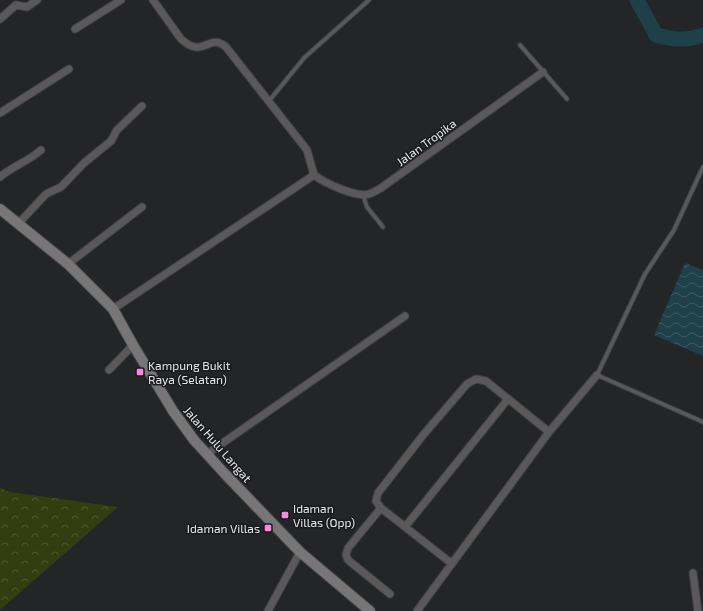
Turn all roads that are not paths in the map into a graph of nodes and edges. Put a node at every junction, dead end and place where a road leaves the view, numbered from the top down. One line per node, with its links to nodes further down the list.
1 (37, 0): 5 (street)
2 (121, 0): 6 (street)
3 (153, 0): 11 (street)
4 (369, 0): 11 (lane)
5 (0, 19)
6 (75, 29)
7 (520, 45): 9 (lane)
8 (69, 69): 13 (street)
9 (543, 72): 10 (lane); 18 (street, Jalan Tropika)
10 (567, 100)
11 (269, 101): 16 (street)
12 (142, 106): 21 (street)
13 (0, 114)
14 (41, 150): 17 (street)
15 (703, 167): 28 (lane)
16 (314, 176): 18 (street); 24 (street)
17 (0, 177)
18 (363, 195): 22 (lane)
19 (142, 208): 23 (street)
20 (0, 210): 21 (main road, Jalan Hulu Langat)
21 (18, 224): 23 (main road, Jalan Hulu Langat)
22 (383, 227)
23 (68, 264): 24 (main road, Jalan Hulu Langat)
24 (113, 309): 26 (main road, Jalan Hulu Langat)
25 (405, 316): 32 (street)
26 (133, 345): 27 (street); 32 (main road, Jalan Hulu Langat)
27 (109, 370)
28 (597, 375): 30 (lane); 31 (street)
29 (508, 399): 31 (street); 33 (street); 34 (street)
30 (703, 422)
31 (549, 432): 36 (street)
32 (207, 454): 35 (main road, Jalan Hulu Langat)
33 (381, 508): 34 (street); 38 (street)
34 (405, 527): 36 (street)
35 (300, 552): 39 (main road, Jalan Hulu Langat); 40 (street)
36 (451, 564): 42 (street)
37 (693, 573): 43 (street)
38 (390, 594)
39 (359, 608): 41 (main road, Jalan Hulu Langat)
40 (268, 611)
41 (370, 611)
42 (417, 611)
43 (698, 611)

